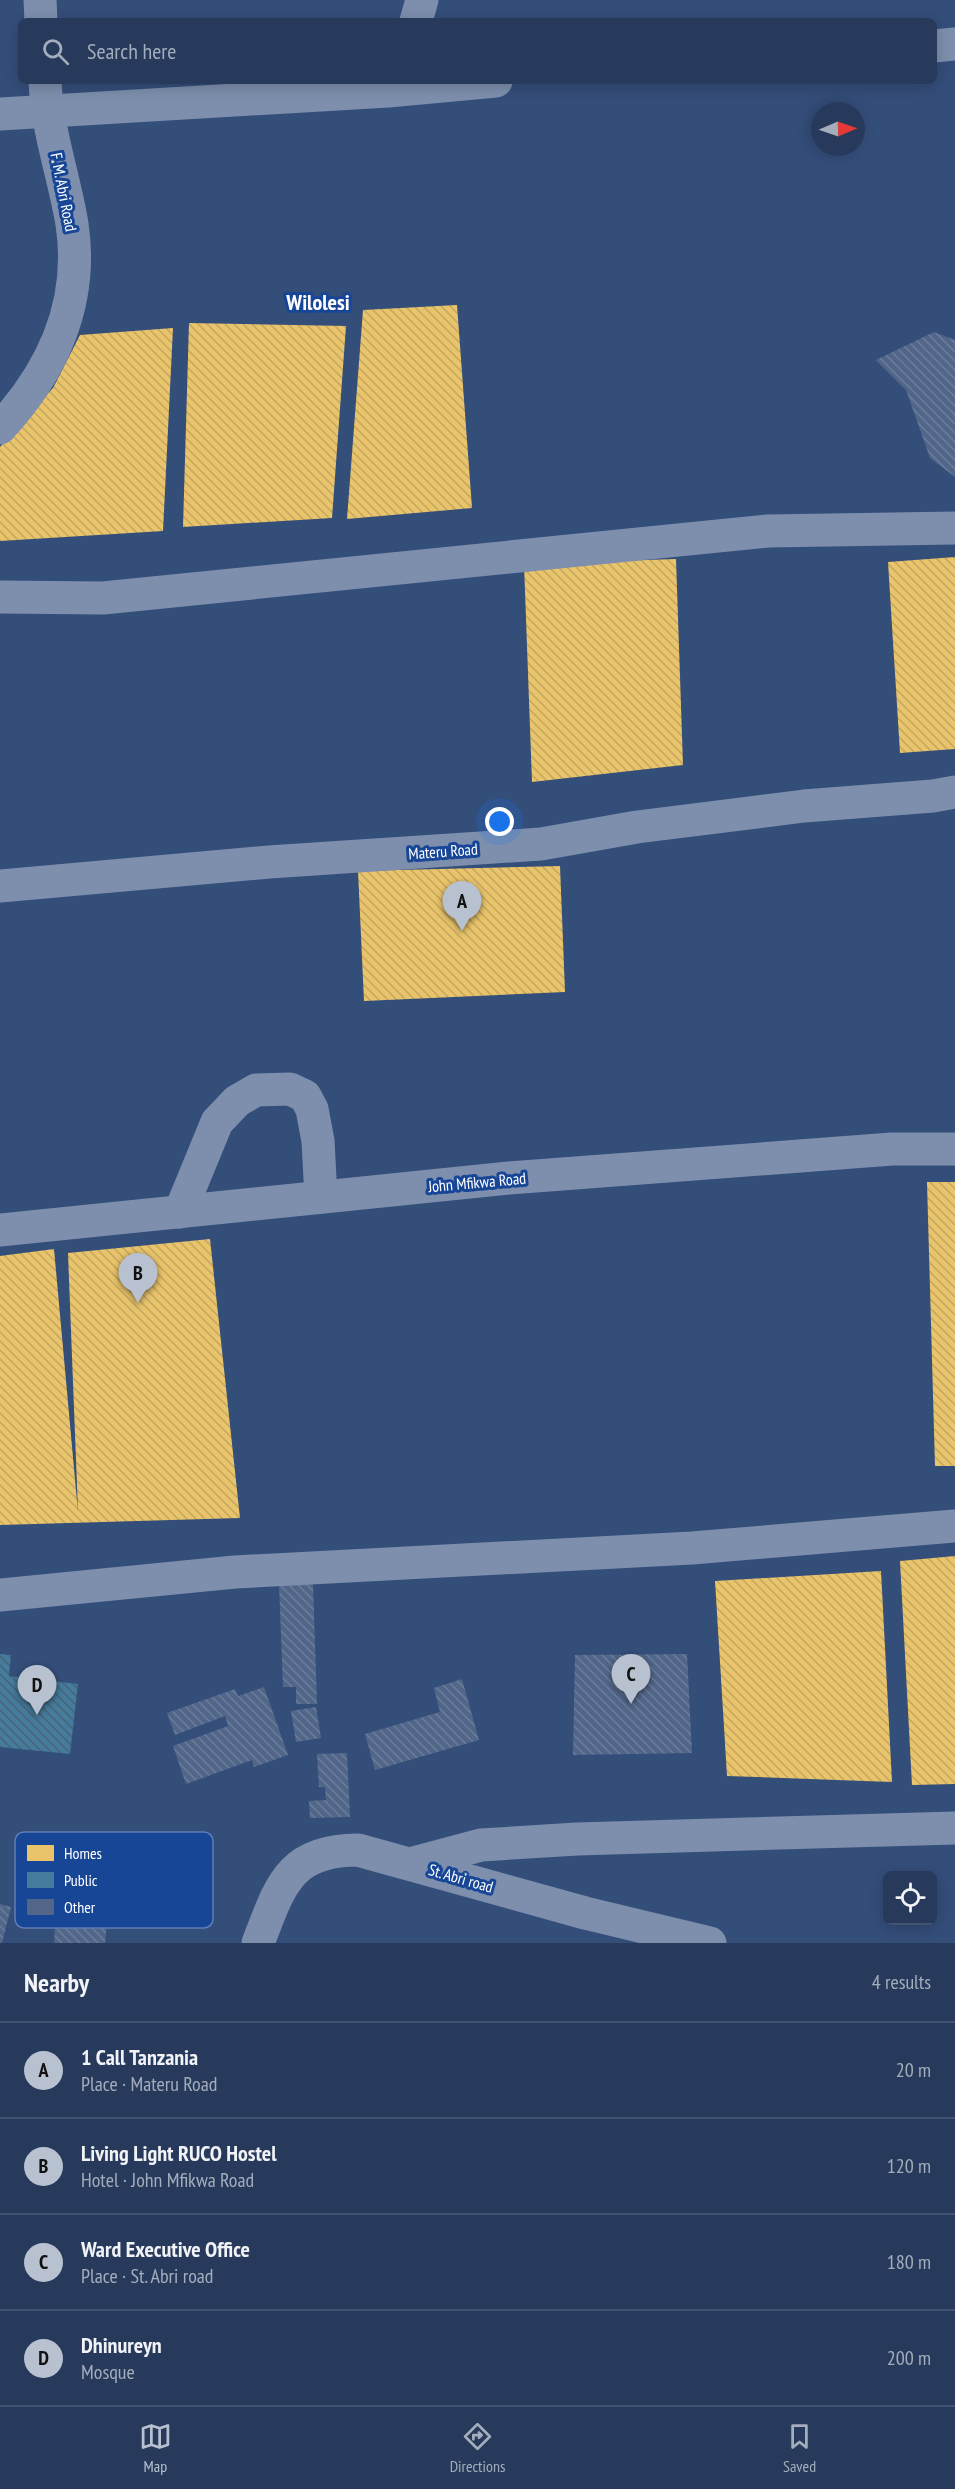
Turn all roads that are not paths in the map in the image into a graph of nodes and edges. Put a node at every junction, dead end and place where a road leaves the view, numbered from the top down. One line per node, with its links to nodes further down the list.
1 (40, 0): 3 (street)
2 (422, 0): 4 (street)
3 (41, 18)
4 (417, 18)
5 (955, 44): 6 (street)
6 (937, 46)
7 (432, 84): 8 (street)
8 (390, 86): 9 (street)
9 (46, 95): 10 (street); 11 (street, F. M. Abri Road)
10 (0, 114)
11 (0, 428)
12 (955, 528): 13 (street)
13 (0, 597)
14 (955, 792): 15 (street, Materu Road)
15 (0, 886)
16 (955, 1149): 17 (street, John Mfikwa Road)
17 (321, 1197): 18 (street, John Mfikwa Road); 18 (street)
18 (180, 1212): 19 (street, John Mfikwa Road)
19 (0, 1230)
20 (955, 1526): 21 (street)
21 (0, 1594)
22 (955, 1828): 23 (street)
23 (410, 1864): 24 (street, St. Abri road); 25 (street, St. Abri road)
24 (258, 1943)
25 (710, 1943)

